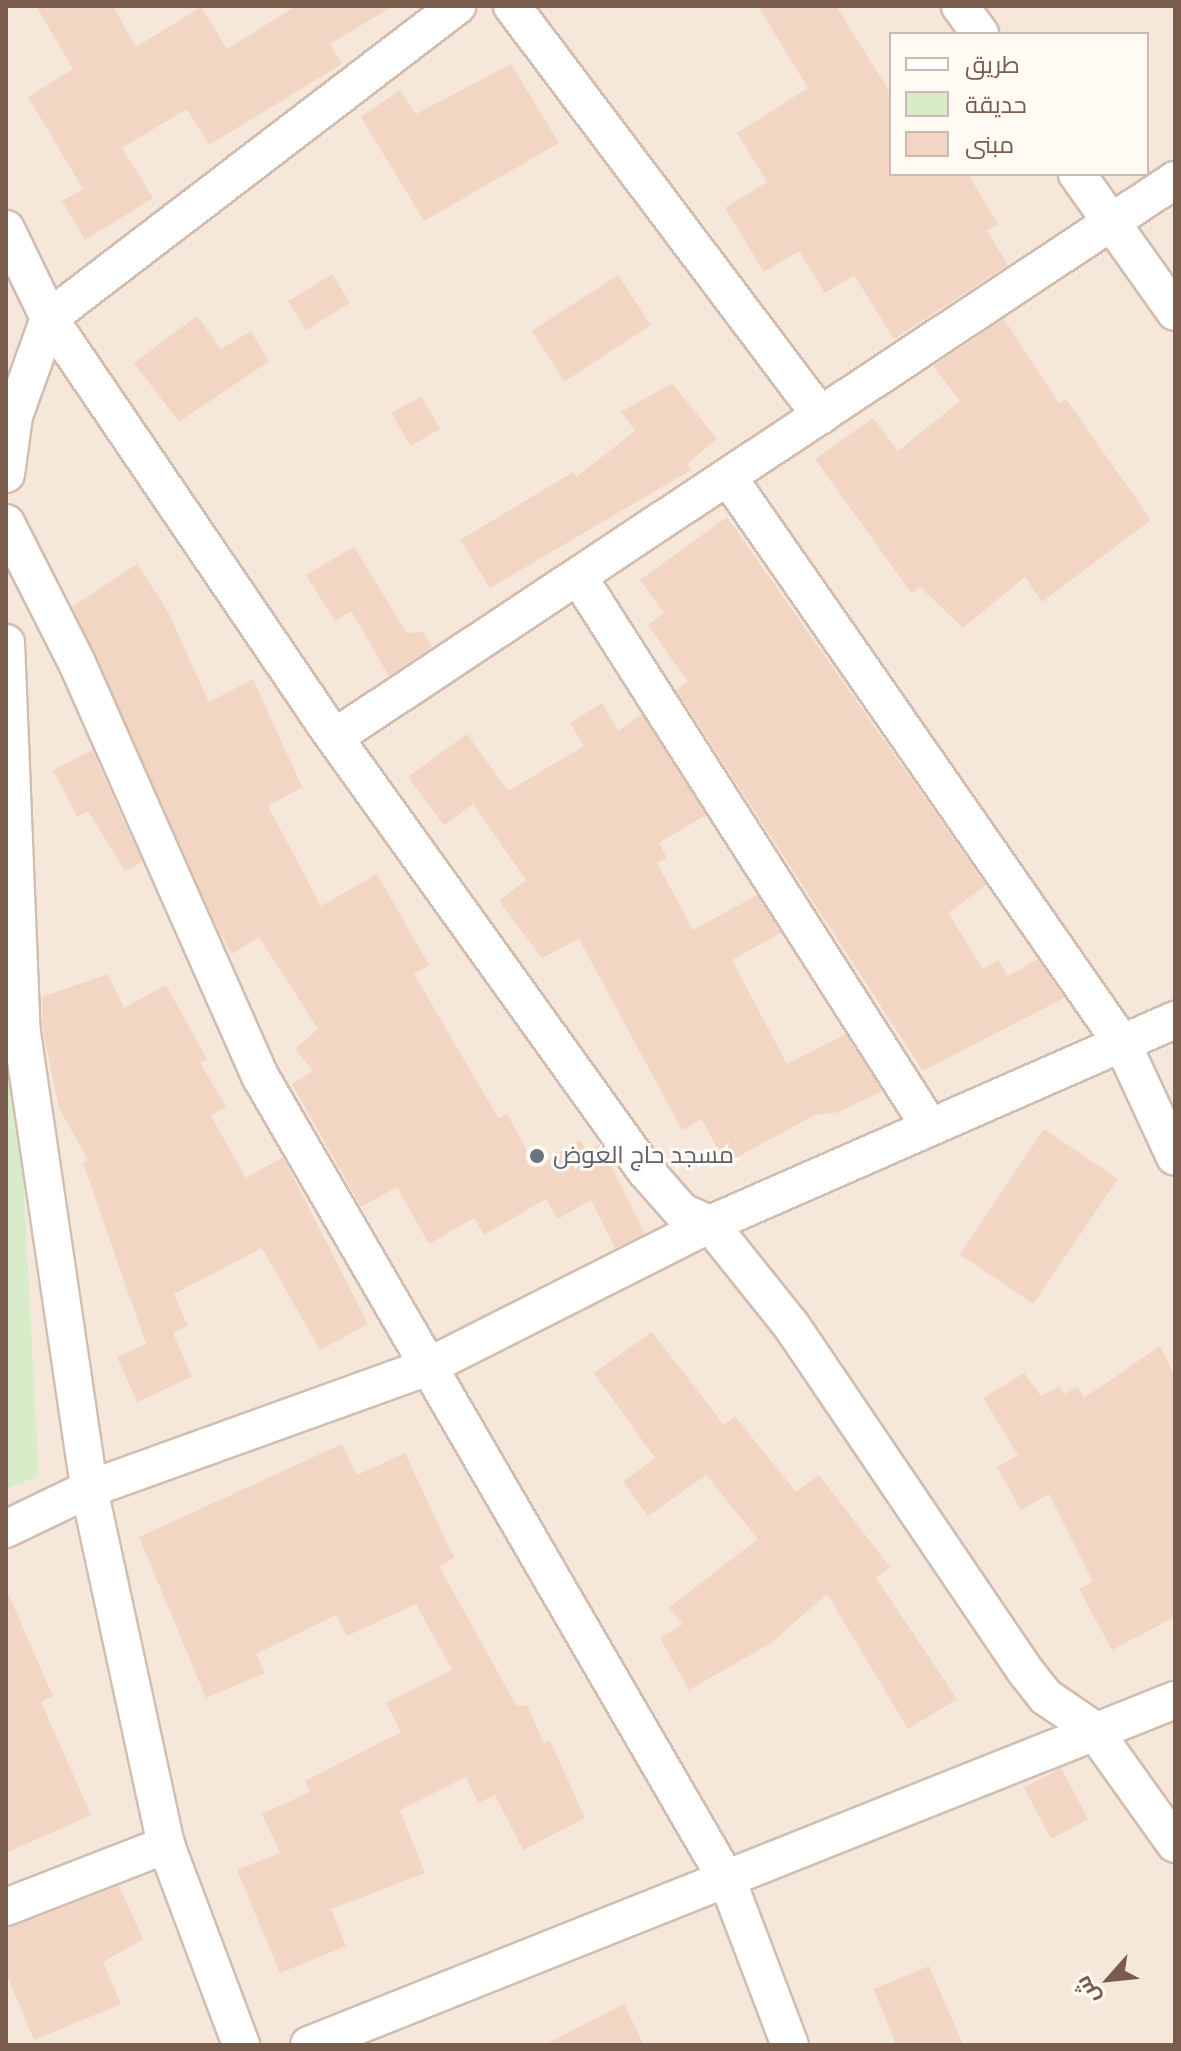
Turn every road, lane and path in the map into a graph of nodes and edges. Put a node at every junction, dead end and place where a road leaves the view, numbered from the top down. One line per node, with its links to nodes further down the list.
1 (457, 6): 10 (street)
2 (512, 6): 11 (street)
3 (960, 6): 4 (street)
4 (979, 32)
5 (1078, 176): 7 (street)
6 (1175, 180): 7 (street)
7 (1112, 225): 9 (street); 11 (street)
8 (6, 229): 10 (street)
9 (1175, 312)
10 (49, 318): 12 (street); 17 (street)
11 (821, 416): 13 (street)
12 (6, 474)
13 (728, 477): 15 (street); 19 (street)
14 (6, 523): 23 (street)
15 (578, 576): 17 (street); 20 (street)
16 (6, 643): 24 (street)
17 (338, 735): 22 (street)
18 (1175, 1020): 19 (street)
19 (1123, 1045): 20 (street); 21 (street)
20 (930, 1127): 22 (street)
21 (1175, 1157)
22 (710, 1224): 23 (street); 27 (street)
23 (427, 1367): 24 (street); 30 (street)
24 (89, 1489): 25 (street); 29 (street)
25 (6, 1529)
26 (1175, 1700): 27 (street)
27 (1093, 1729): 28 (street); 30 (street)
28 (1175, 1844)
29 (166, 1845): 31 (street); 32 (street)
30 (728, 1882): 33 (street); 34 (street)
31 (6, 1907)
32 (241, 2045)
33 (309, 2045)
34 (790, 2045)

